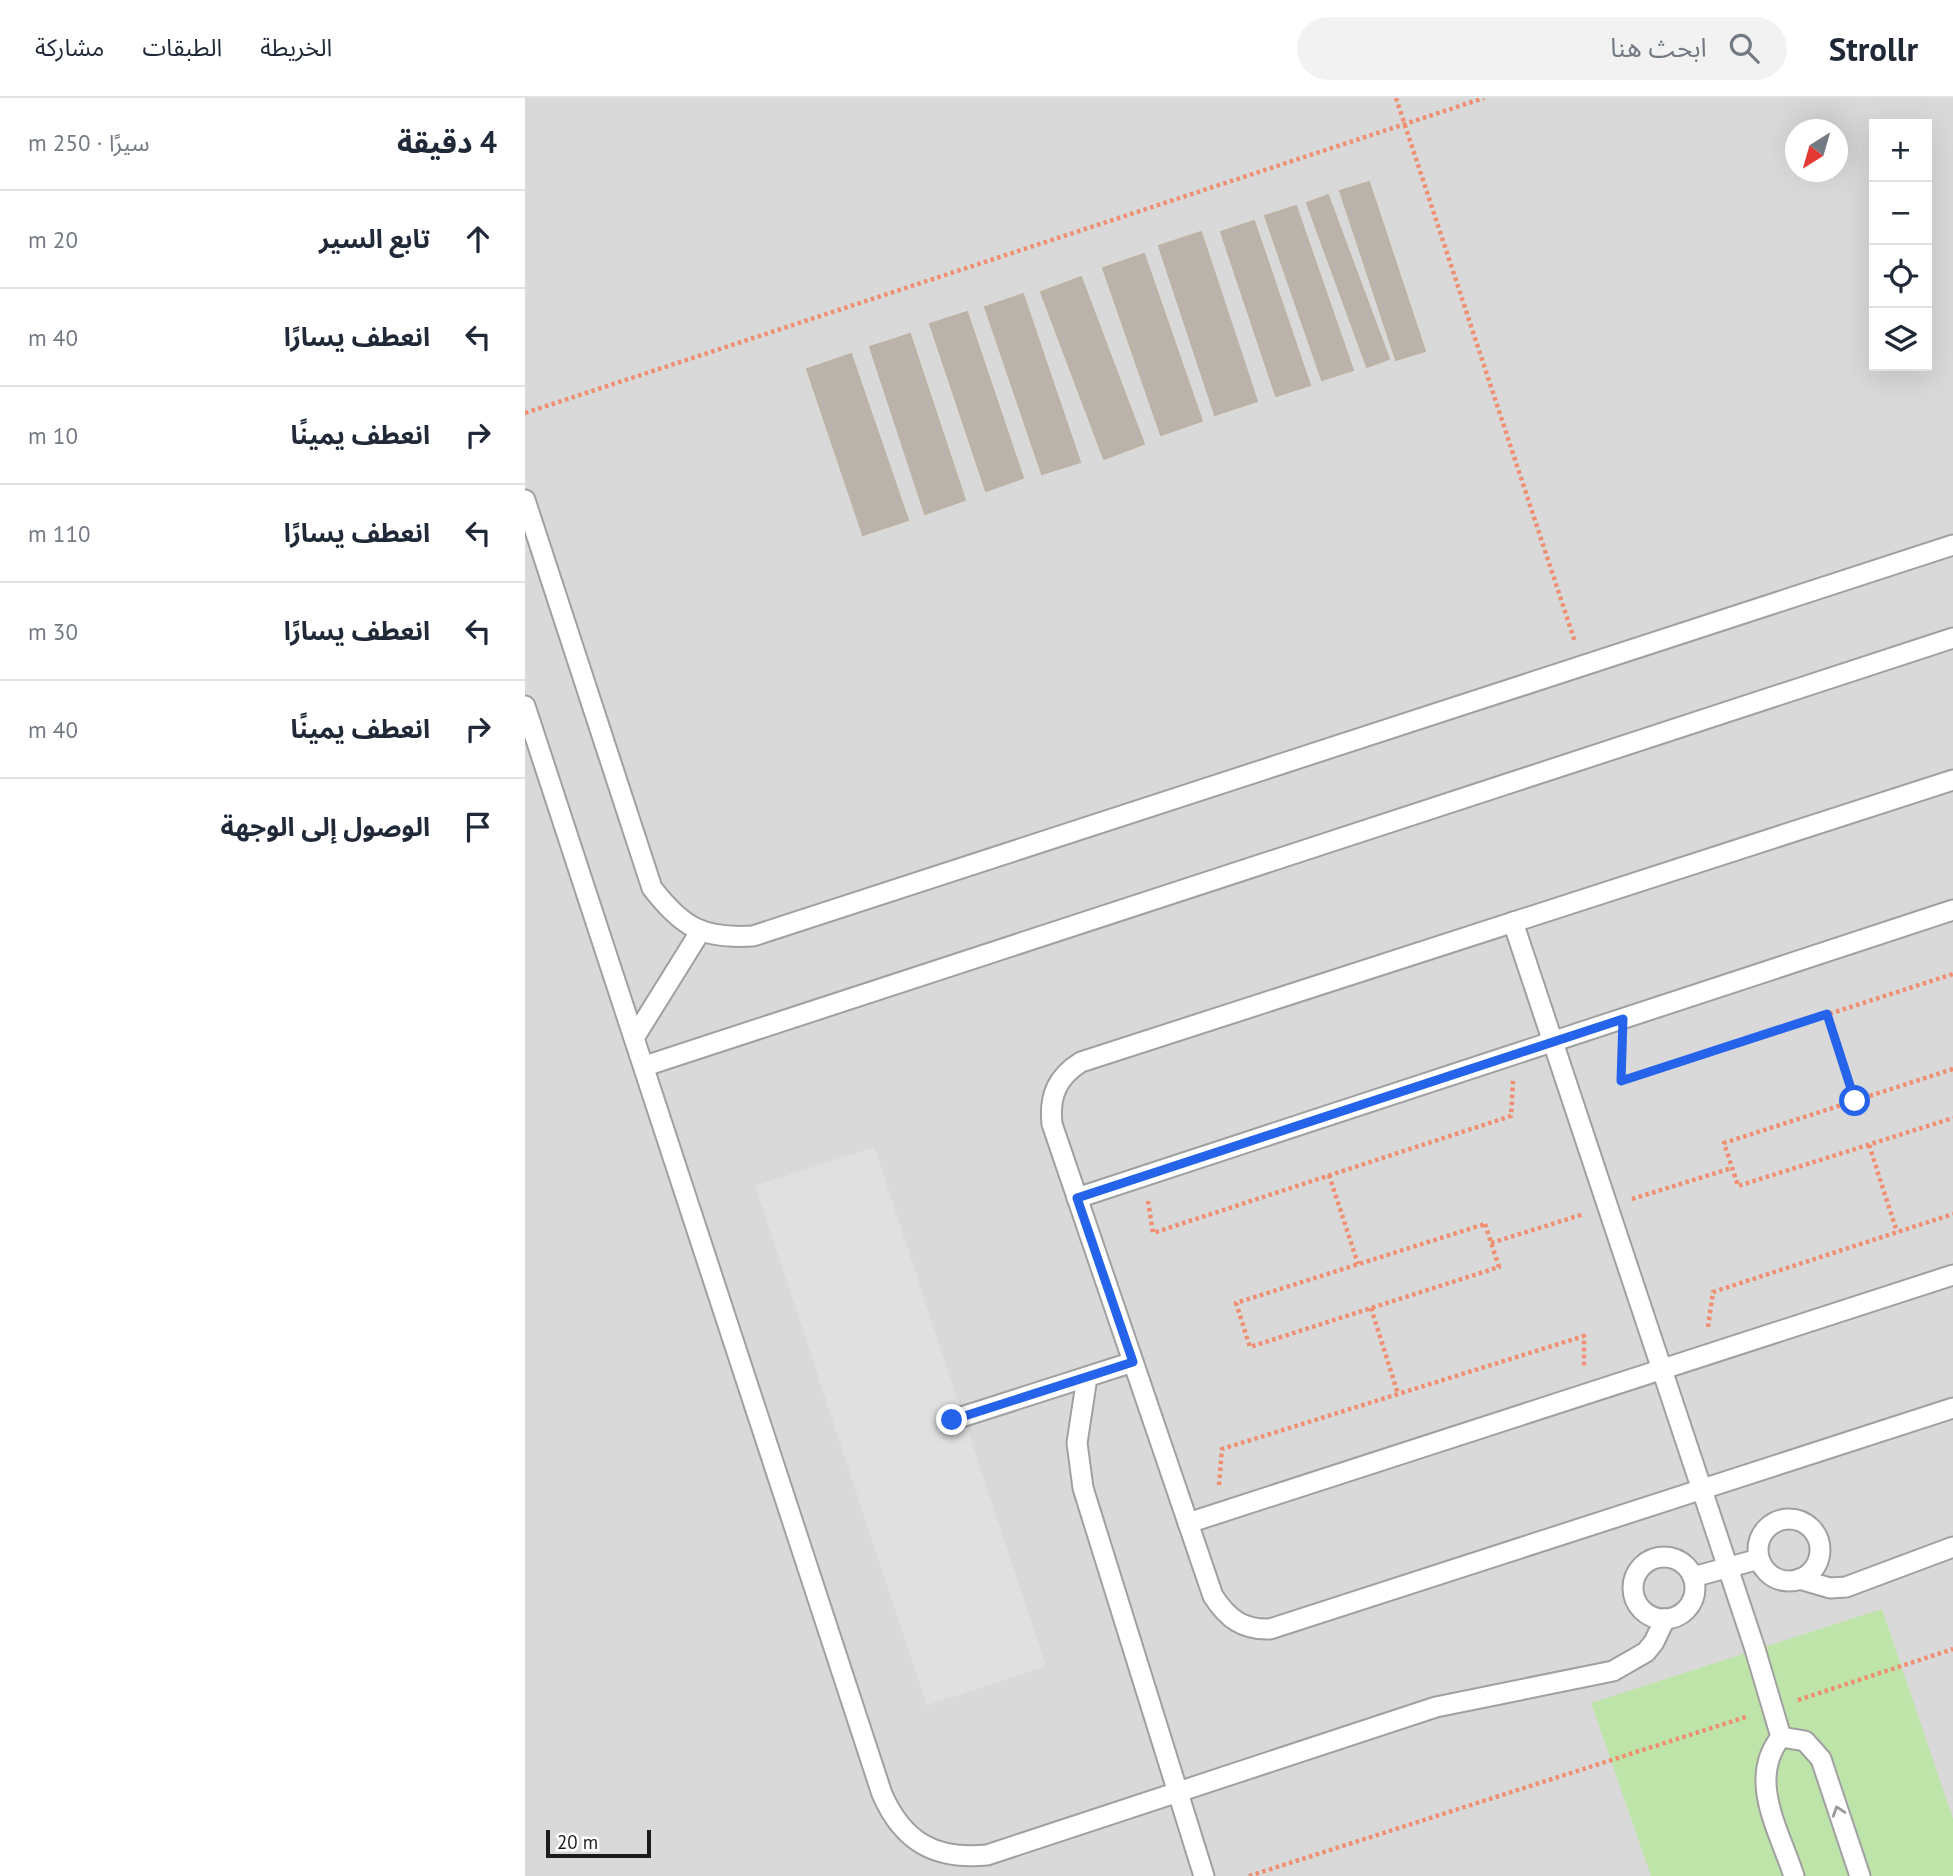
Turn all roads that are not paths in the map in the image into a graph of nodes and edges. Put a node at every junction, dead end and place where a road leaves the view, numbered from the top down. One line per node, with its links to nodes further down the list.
1 (525, 500): 8 (lane)
2 (1953, 545): 8 (lane)
3 (1953, 638): 11 (lane)
4 (525, 706): 9 (lane)
5 (1953, 780): 7 (lane)
6 (1953, 910): 10 (lane)
7 (1513, 922): 10 (lane); 12 (lane)
8 (700, 932): 9 (lane)
9 (634, 1038): 11 (lane)
10 (1552, 1042): 12 (lane); 15 (lane)
11 (645, 1066): 28 (lane)
12 (1077, 1198): 14 (lane)
13 (1953, 1275): 15 (lane)
14 (1133, 1362): 16 (lane); 20 (lane)
15 (1661, 1369): 19 (lane); 20 (lane)
16 (1087, 1377): 18 (lane); 28 (lane)
17 (1953, 1408): 19 (lane)
18 (952, 1420)
19 (1701, 1490): 20 (lane); 23 (lane)
20 (1188, 1522)
21 (1953, 1547): 25 (lane)
22 (1759, 1559): 23 (lane); 25 (lane); 25 (lane)
23 (1727, 1567): 24 (lane); 27 (lane)
24 (1693, 1577): 26 (lane); 26 (lane)
25 (1799, 1579)
26 (1665, 1619): 28 (lane)
27 (1781, 1737): 30 (lane); 31 (lane, one-way to 27)
28 (1177, 1792): 29 (lane)
29 (1204, 1876)
30 (1794, 1876)
31 (1860, 1876)

